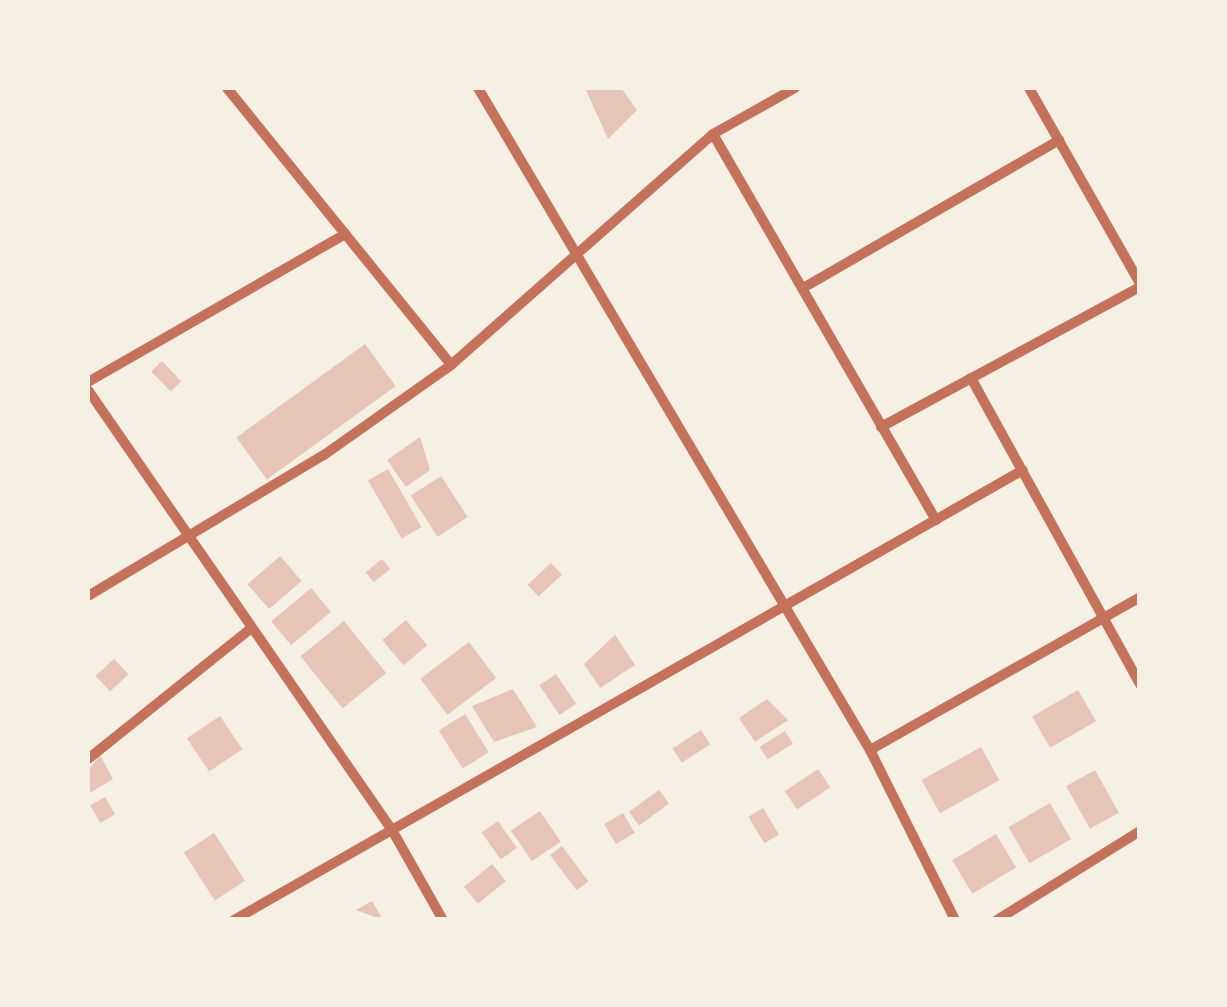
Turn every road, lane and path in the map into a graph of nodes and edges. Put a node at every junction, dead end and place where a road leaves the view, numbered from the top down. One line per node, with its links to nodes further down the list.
1 (227, 88): 7 (street)
2 (478, 88): 8 (street)
3 (795, 88): 5 (street)
4 (1029, 88): 6 (street)
5 (712, 134): 8 (street); 10 (street)
6 (1059, 140): 9 (street); 10 (street)
7 (345, 234): 11 (street); 13 (street)
8 (582, 258): 11 (street); 20 (street)
9 (1140, 285): 12 (street)
10 (804, 288): 14 (street)
11 (450, 365): 17 (street)
12 (971, 378): 14 (street); 15 (street)
13 (88, 386): 17 (street)
14 (881, 428): 16 (street)
15 (1023, 470): 16 (street); 21 (street)
16 (936, 520): 20 (street)
17 (190, 537): 18 (street); 22 (street)
18 (88, 596)
19 (1140, 597): 21 (street)
20 (786, 606): 24 (street); 26 (street)
21 (1103, 618): 23 (street); 24 (street)
22 (249, 630): 25 (street); 26 (street)
23 (1140, 684)
24 (870, 750): 30 (street)
25 (88, 759)
26 (392, 830): 28 (street); 29 (street)
27 (1140, 831): 31 (street)
28 (234, 920)
29 (442, 920)
30 (955, 920)
31 (997, 920)

